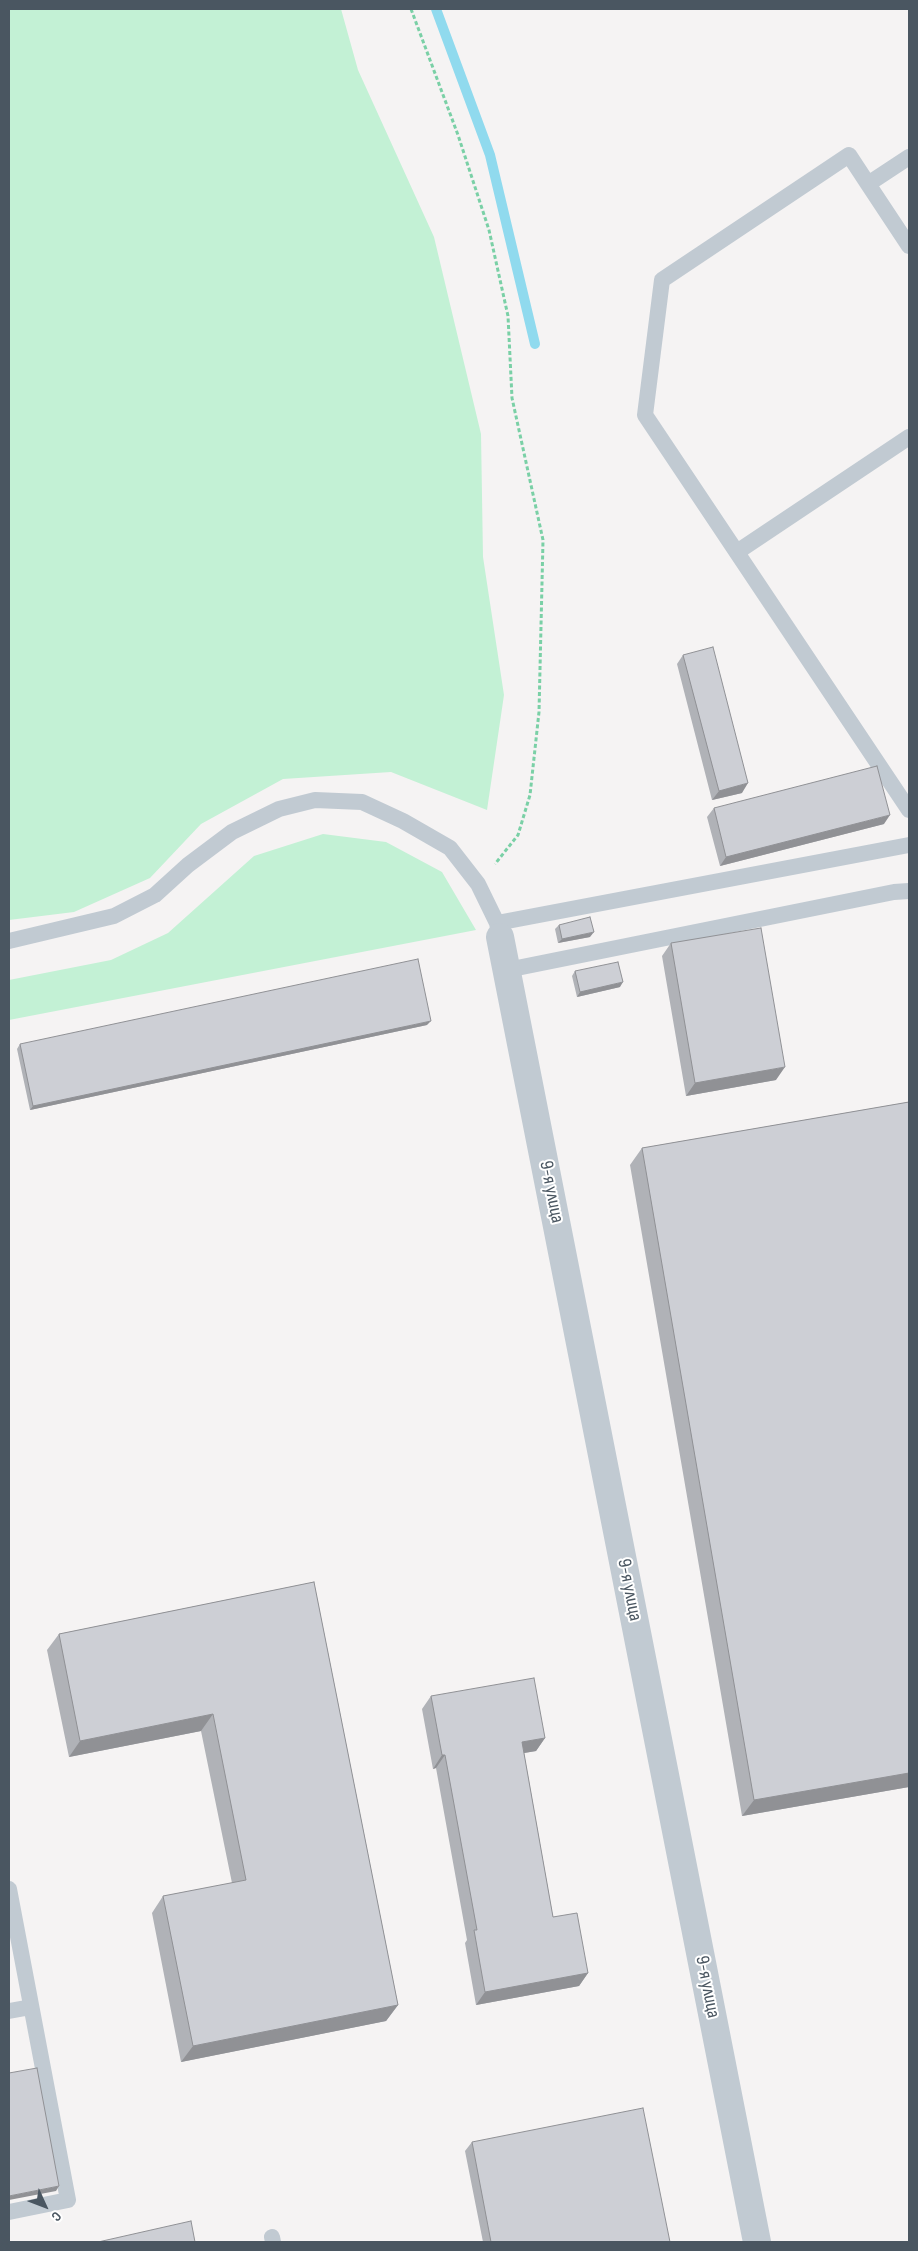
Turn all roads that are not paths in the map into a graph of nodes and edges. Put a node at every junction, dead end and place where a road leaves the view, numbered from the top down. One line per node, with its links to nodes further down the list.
1 (909, 157): 2 (lane)
2 (868, 184): 3 (lane); 5 (lane)
3 (909, 246)
4 (909, 437): 5 (lane)
5 (737, 552): 6 (lane)
6 (909, 810)
7 (909, 845): 9 (lane)
8 (909, 891): 11 (lane)
9 (498, 930): 10 (lane); 11 (street, 9-я улица)
10 (9, 941)
11 (507, 970): 16 (street, 9-я улица)
12 (9, 1889): 13 (lane)
13 (31, 2007): 14 (lane); 15 (lane)
14 (9, 2011)
15 (9, 2212)
16 (757, 2242)

